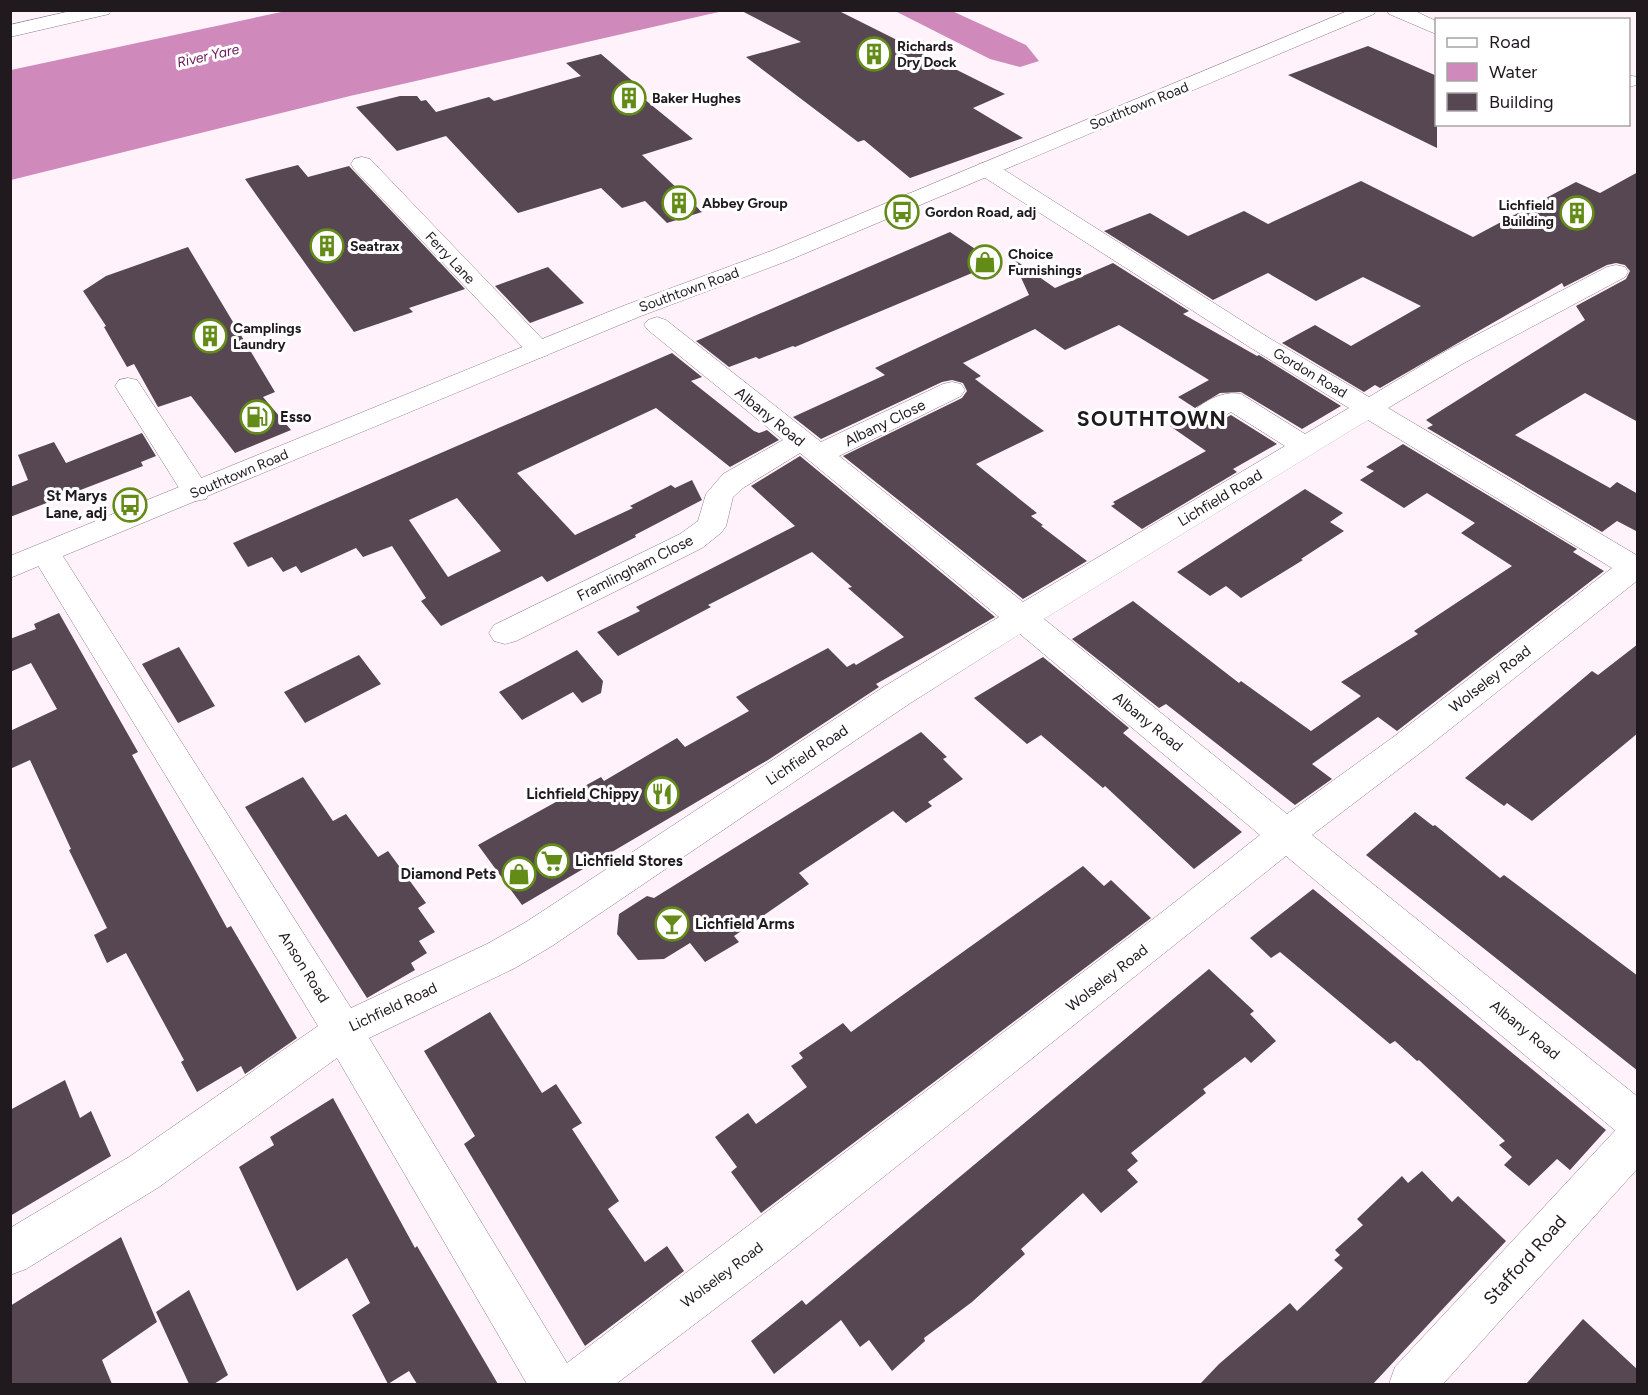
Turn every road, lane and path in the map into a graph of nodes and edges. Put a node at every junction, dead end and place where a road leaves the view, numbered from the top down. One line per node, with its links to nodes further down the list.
1 (102, 10): 5 (street)
2 (1367, 10): 7 (street, Southtown Road)
3 (1396, 10): 4 (street)
4 (1435, 27)
5 (10, 31)
6 (362, 164): 10 (street, Ferry Lane)
7 (987, 169): 10 (street, Southtown Road); 13 (street, Gordon Road)
8 (1616, 272): 13 (street, Lichfield Road)
9 (657, 325): 16 (street, Albany Road)
10 (539, 350): 17 (street, Southtown Road)
11 (128, 386): 17 (street)
12 (952, 390): 16 (street, Albany Close)
13 (1367, 409): 15 (street, Lichfield Road); 20 (street, Gordon Road)
14 (1205, 415): 15 (street)
15 (1306, 447): 21 (street, Lichfield Road)
16 (809, 448): 21 (street, Albany Road); 22 (street, Framlingham Close)
17 (196, 492): 18 (street, Southtown Road)
18 (46, 554): 19 (street, Southtown Road); 24 (street, Anson Road)
19 (10, 568)
20 (1635, 568): 23 (street, Wolseley Road)
21 (1020, 619): 23 (street, Albany Road); 24 (street, Lichfield Road)
22 (506, 633)
23 (1287, 834): 25 (street, Albany Road); 29 (street, Wolseley Road)
24 (343, 1031): 27 (street, Lichfield Road); 28 (street, Anson Road)
25 (1638, 1123)
26 (1638, 1136): 30 (street, Stafford Road)
27 (10, 1253)
28 (553, 1384)
29 (578, 1384)
30 (1412, 1384)

